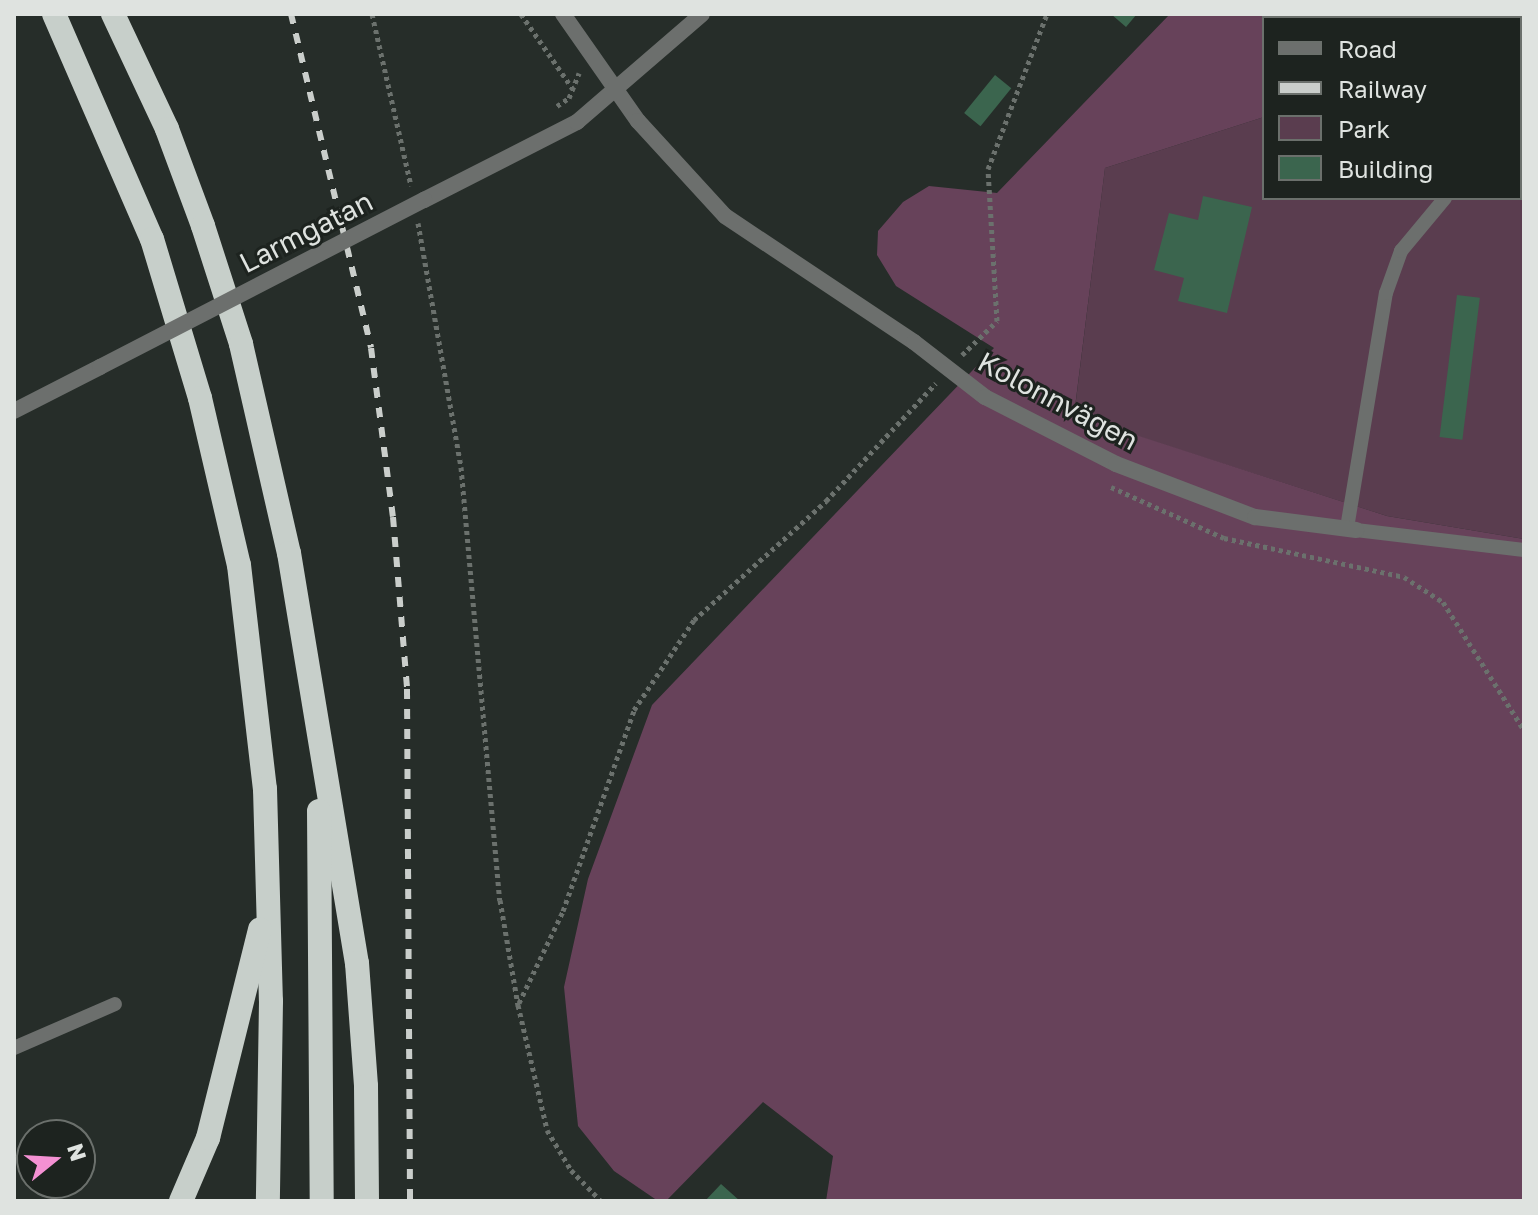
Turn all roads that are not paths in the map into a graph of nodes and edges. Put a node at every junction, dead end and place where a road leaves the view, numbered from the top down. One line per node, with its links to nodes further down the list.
1 (54, 14): 11 (highway)
2 (113, 14): 10 (highway)
3 (563, 14): 5 (street, Kolonnvägen)
4 (702, 14): 5 (street, Larmgatan)
5 (617, 90): 7 (street, Larmgatan, bridge); 8 (street, Kolonnvägen)
6 (1443, 200): 8 (lane)
7 (14, 411)
8 (1352, 529): 9 (lane, Kolonnvägen)
9 (1524, 550)
10 (308, 681): 16 (highway); 17 (highway)
11 (269, 891): 14 (highway); 15 (highway)
12 (115, 1004): 13 (lane)
13 (14, 1048)
14 (181, 1201)
15 (268, 1201)
16 (322, 1201)
17 (367, 1201)

